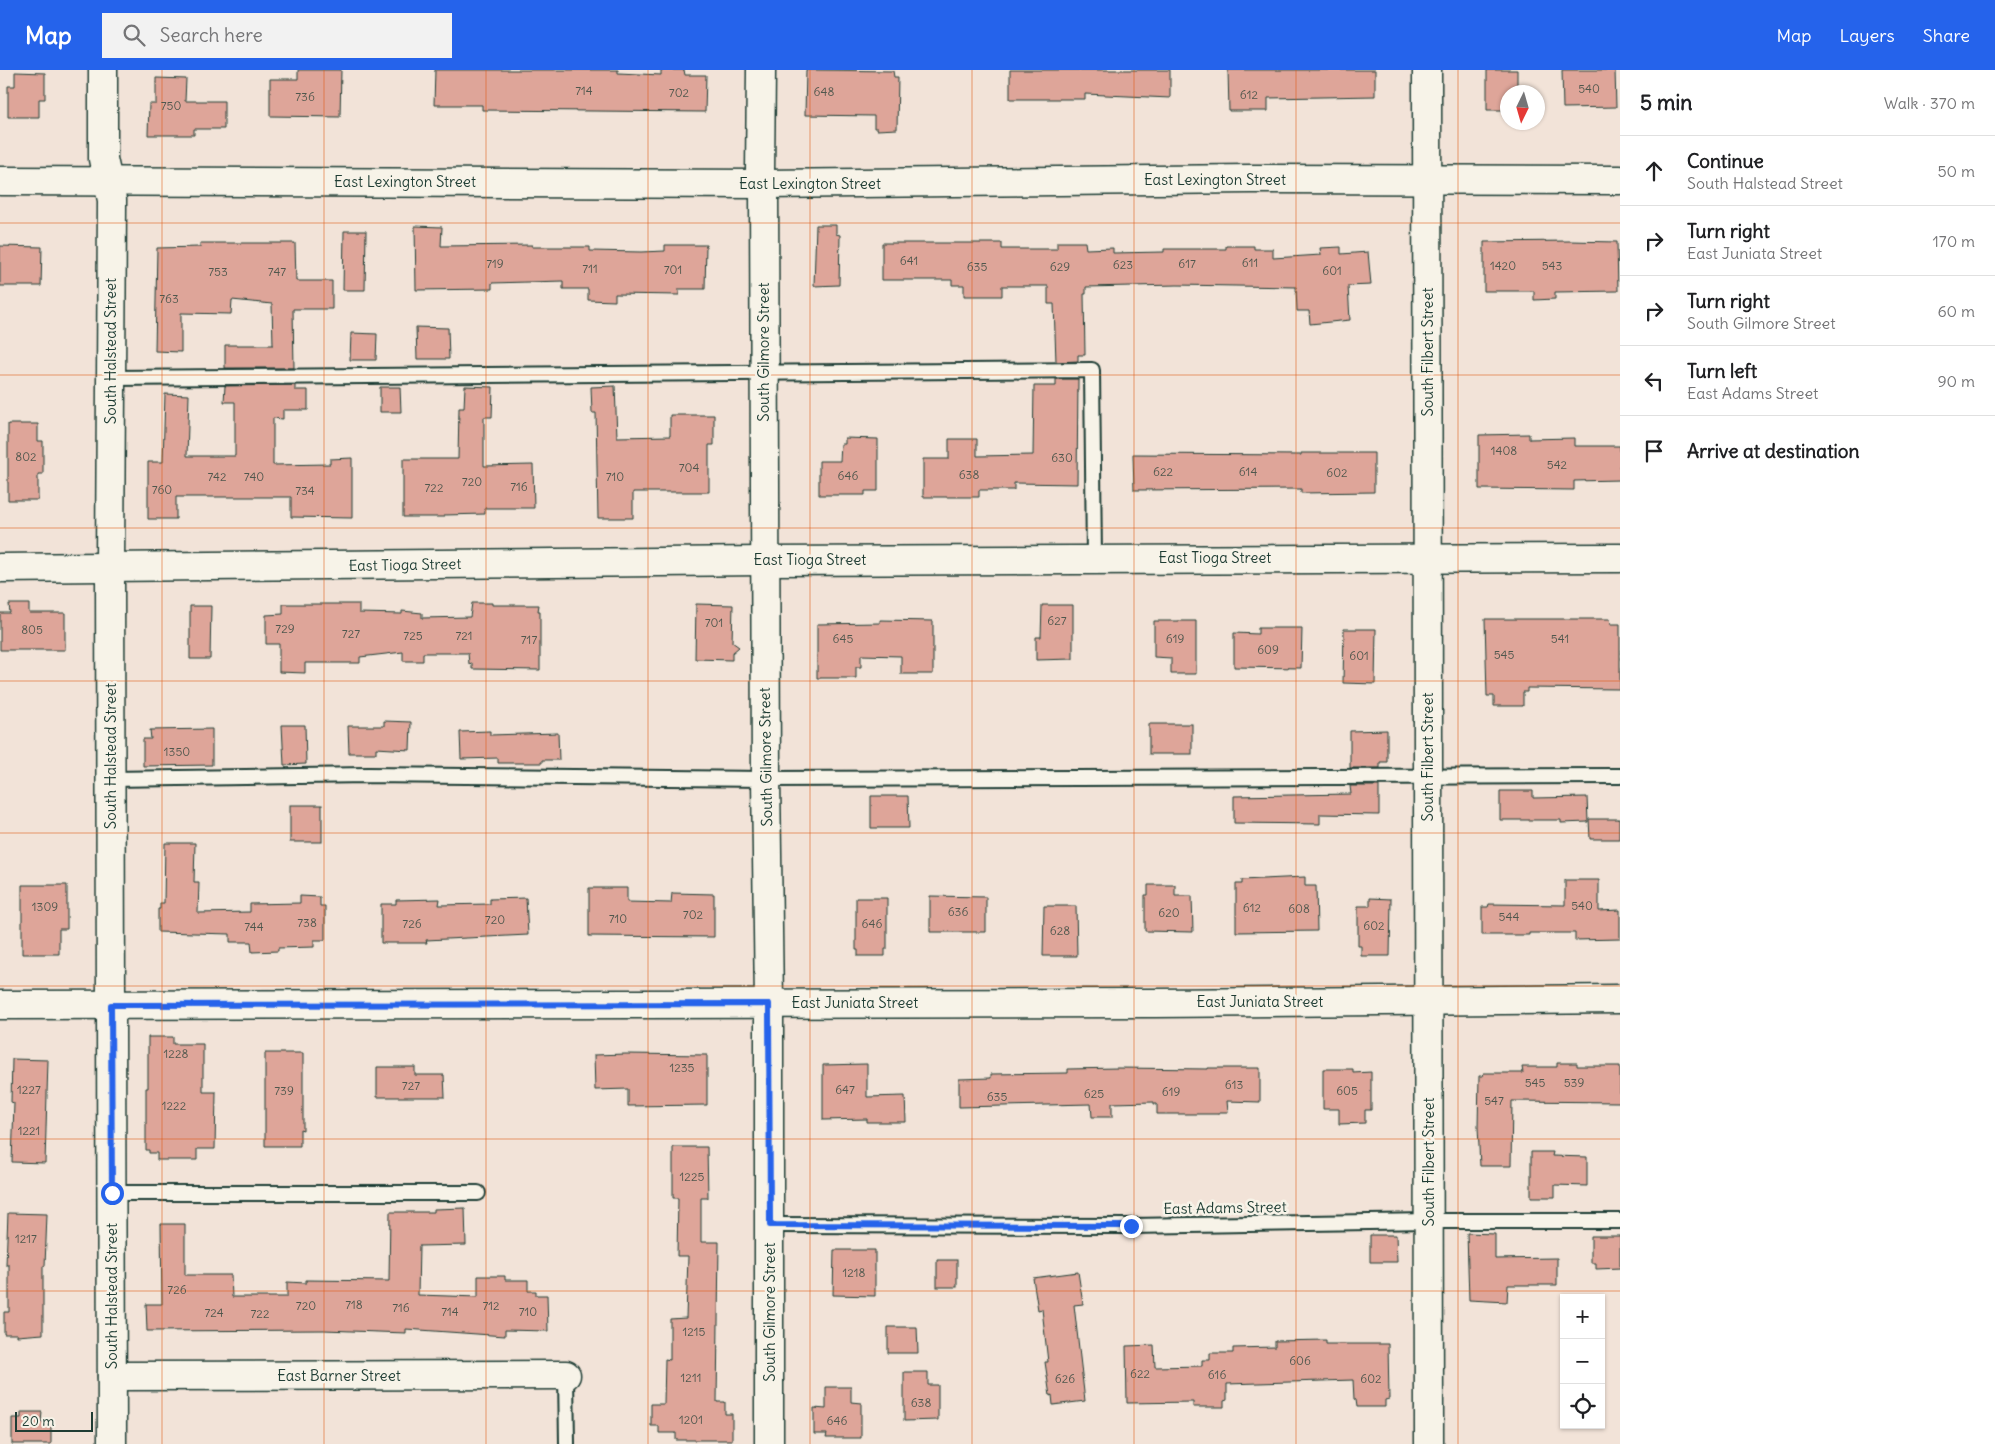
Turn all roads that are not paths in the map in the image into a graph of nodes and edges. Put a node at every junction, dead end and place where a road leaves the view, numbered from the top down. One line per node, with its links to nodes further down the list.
1 (103, 70): 5 (street, South Halstead Street)
2 (761, 70): 8 (street, South Gilmore Street)
3 (1428, 70): 6 (street, South Filbert Street)
4 (0, 180): 5 (street, East Lexington Street)
5 (107, 180): 8 (street, East Lexington Street); 10 (street, South Halstead Street)
6 (1428, 180): 7 (street, East Lexington Street); 8 (street, East Lexington Street); 11 (street, South Filbert Street)
7 (1620, 180)
8 (764, 184): 9 (street, South Gilmore Street)
9 (765, 372): 10 (lane); 13 (lane); 14 (street, South Gilmore Street)
10 (111, 378): 16 (street, South Halstead Street)
11 (1427, 558): 12 (street, East Tioga Street); 13 (street, East Tioga Street); 17 (street, South Filbert Street)
12 (1620, 558)
13 (1094, 559): 14 (street, East Tioga Street)
14 (764, 560): 16 (street, East Tioga Street); 20 (street, South Gilmore Street)
15 (0, 568): 16 (street, East Tioga Street)
16 (110, 568): 19 (street, South Halstead Street)
17 (1428, 776): 18 (lane); 20 (lane); 22 (street, South Filbert Street)
18 (1620, 776)
19 (111, 779): 20 (lane); 24 (street, South Halstead Street)
20 (766, 779): 23 (street, South Gilmore Street)
21 (1620, 999): 22 (street, East Juniata Street)
22 (1429, 1000): 23 (street, East Juniata Street); 28 (street, South Filbert Street)
23 (769, 1004): 24 (street, East Juniata Street); 30 (street, South Gilmore Street)
24 (111, 1005): 25 (street, East Juniata Street); 26 (street, South Halstead Street)
25 (0, 1006)
26 (112, 1193): 27 (lane); 32 (street, South Halstead Street)
27 (478, 1193)
28 (1429, 1221): 29 (lane, East Adams Street); 30 (lane, East Adams Street); 36 (street, South Filbert Street)
29 (1620, 1221)
30 (770, 1225): 35 (street, South Gilmore Street)
31 (566, 1375): 32 (street, East Barner Street); 34 (lane)
32 (112, 1376): 33 (street, South Halstead Street)
33 (112, 1444)
34 (567, 1444)
35 (769, 1444)
36 (1429, 1444)

